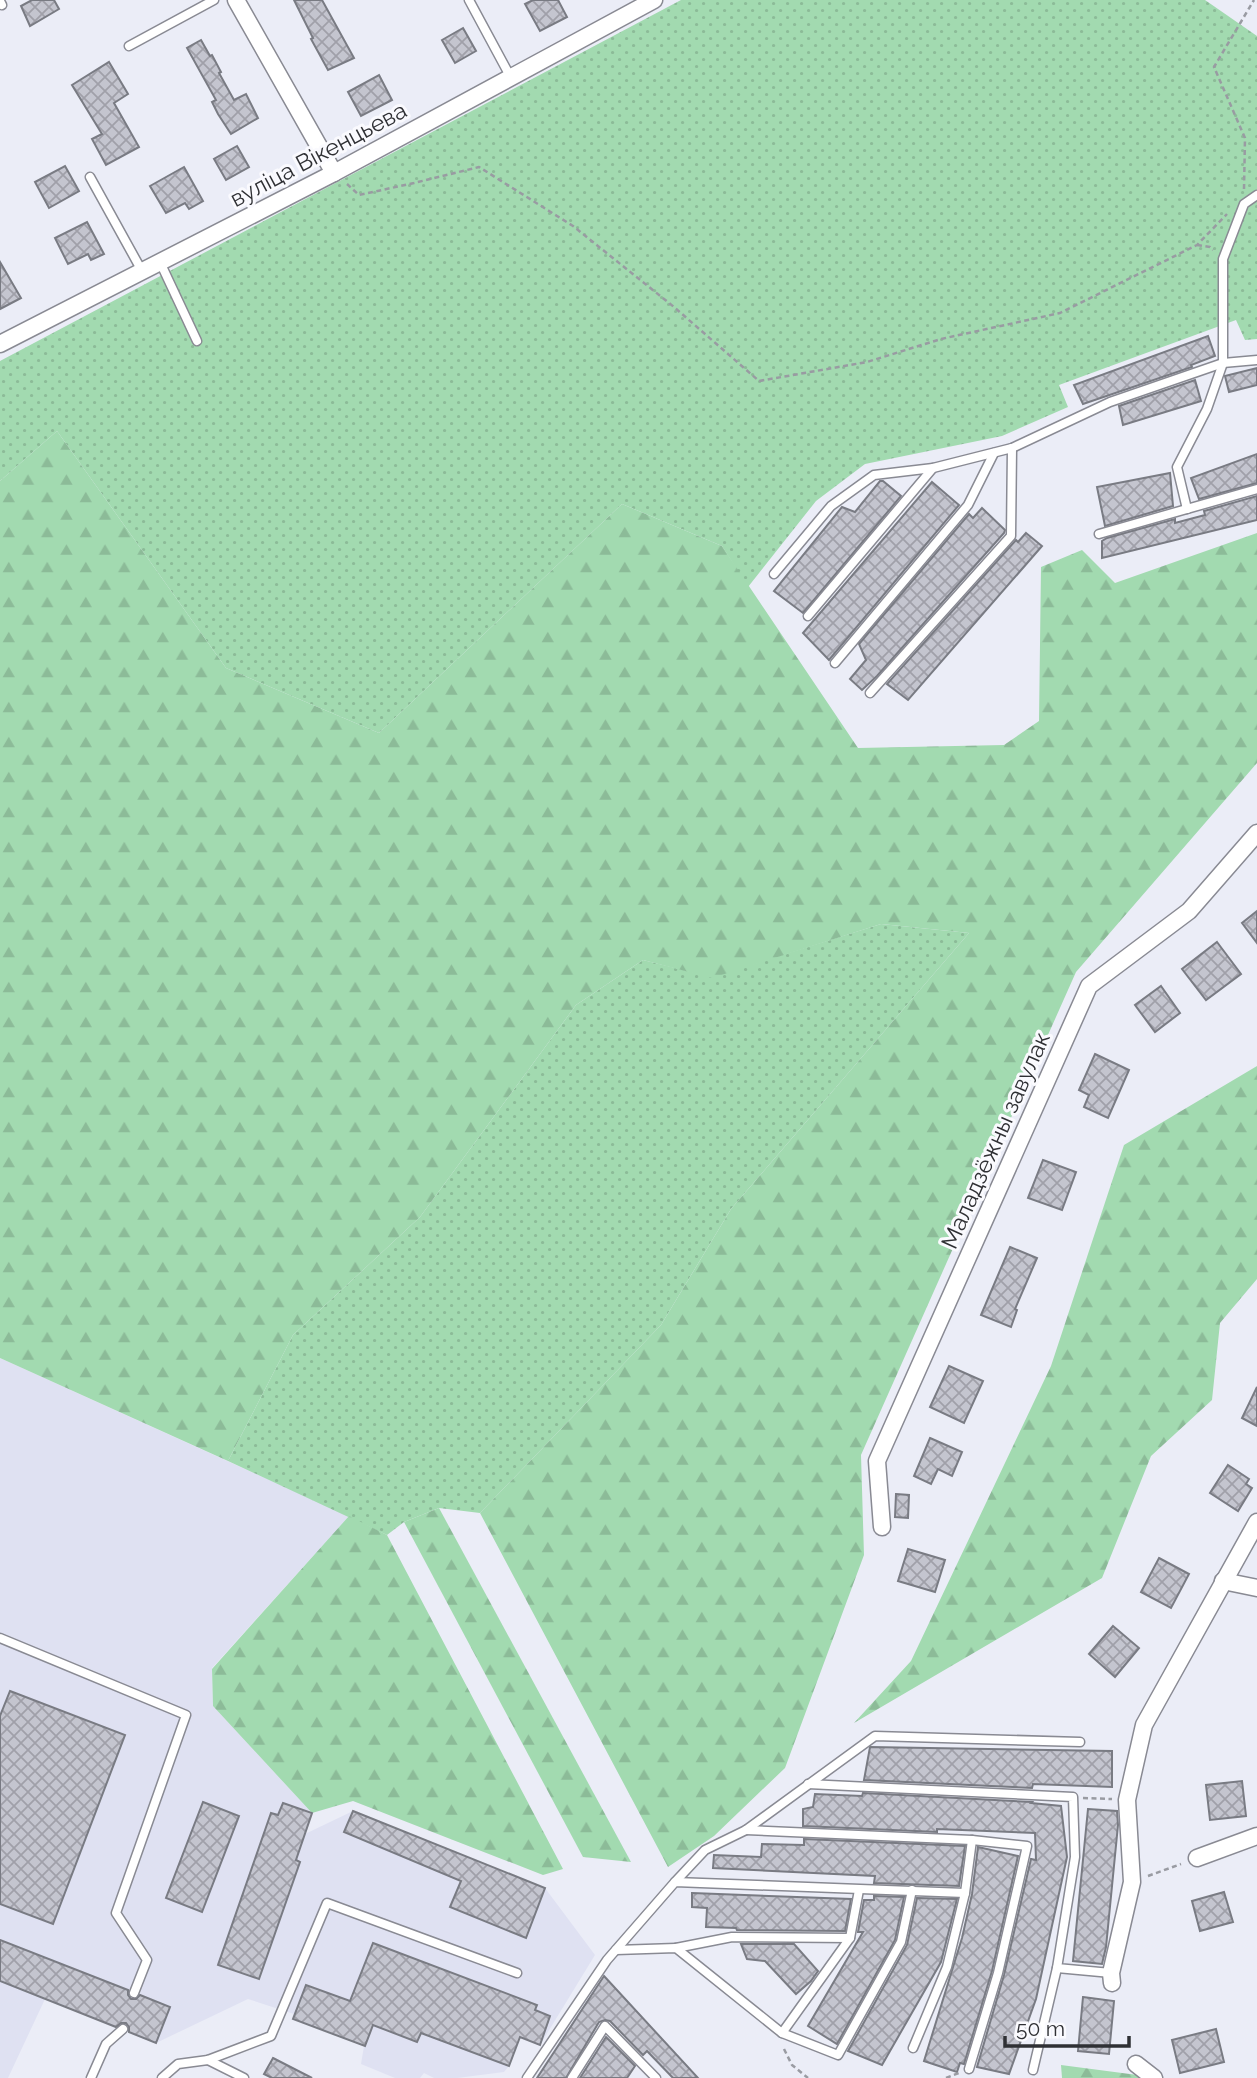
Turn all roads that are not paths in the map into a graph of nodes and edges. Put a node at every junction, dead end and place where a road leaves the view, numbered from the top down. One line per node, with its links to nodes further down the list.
1 (214, 0): 5 (lane)
2 (236, 0): 7 (street)
3 (469, 0): 6 (lane)
4 (654, 0): 6 (street, вуліца Вікенцьева)
5 (129, 46)
6 (510, 76): 7 (street, вуліца Вікенцьева)
7 (334, 173): 10 (street, вуліца Вікенцьева)
8 (90, 177): 11 (lane)
9 (1257, 195): 15 (lane)
10 (160, 262): 11 (street, вуліца Вікенцьева); 12 (lane)
11 (142, 271): 13 (street, вуліца Вікенцьева)
12 (197, 341)
13 (0, 344)
14 (1257, 360): 15 (lane)
15 (1223, 363): 16 (lane); 20 (lane)
16 (1012, 448): 17 (lane); 25 (lane)
17 (994, 453): 18 (lane); 24 (lane)
18 (933, 468): 22 (lane); 23 (lane)
19 (1257, 489): 20 (lane)
20 (1187, 509): 21 (lane)
21 (1099, 534)
22 (774, 574)
23 (808, 616)
24 (835, 663)
25 (870, 693)
26 (1257, 833): 28 (street, Маладзёжны завулак)
27 (1257, 1522): 29 (street)
28 (882, 1527)
29 (1223, 1581): 30 (street); 47 (street)
30 (1257, 1587)
31 (0, 1638): 48 (lane)
32 (1080, 1742): 33 (lane)
33 (808, 1784): 34 (lane); 45 (lane)
34 (746, 1830): 36 (lane); 38 (lane)
35 (1257, 1836): 37 (street)
36 (972, 1840): 41 (lane); 55 (lane)
37 (1197, 1858)
38 (675, 1882): 39 (lane); 44 (lane)
39 (859, 1890): 40 (lane); 42 (lane)
40 (912, 1890): 41 (lane); 50 (lane)
41 (965, 1893): 51 (lane)
42 (850, 1938): 43 (lane); 50 (lane)
43 (676, 1948): 44 (lane); 50 (lane)
44 (616, 1950): 60 (lane)
45 (1057, 1968): 47 (lane); 56 (lane)
46 (517, 1973): 52 (lane)
47 (1112, 1978)
48 (134, 1993)
49 (123, 2029): 57 (lane)
50 (782, 2033)
51 (913, 2048)
52 (208, 2060): 58 (lane); 59 (lane)
53 (1136, 2064): 64 (street)
54 (648, 2069): 61 (lane); 62 (lane); 63 (lane)
55 (969, 2069)
56 (1033, 2070)
57 (91, 2078)
58 (162, 2078)
59 (244, 2078)
60 (527, 2078)
61 (572, 2078)
62 (642, 2078)
63 (656, 2078)
64 (1154, 2078)

